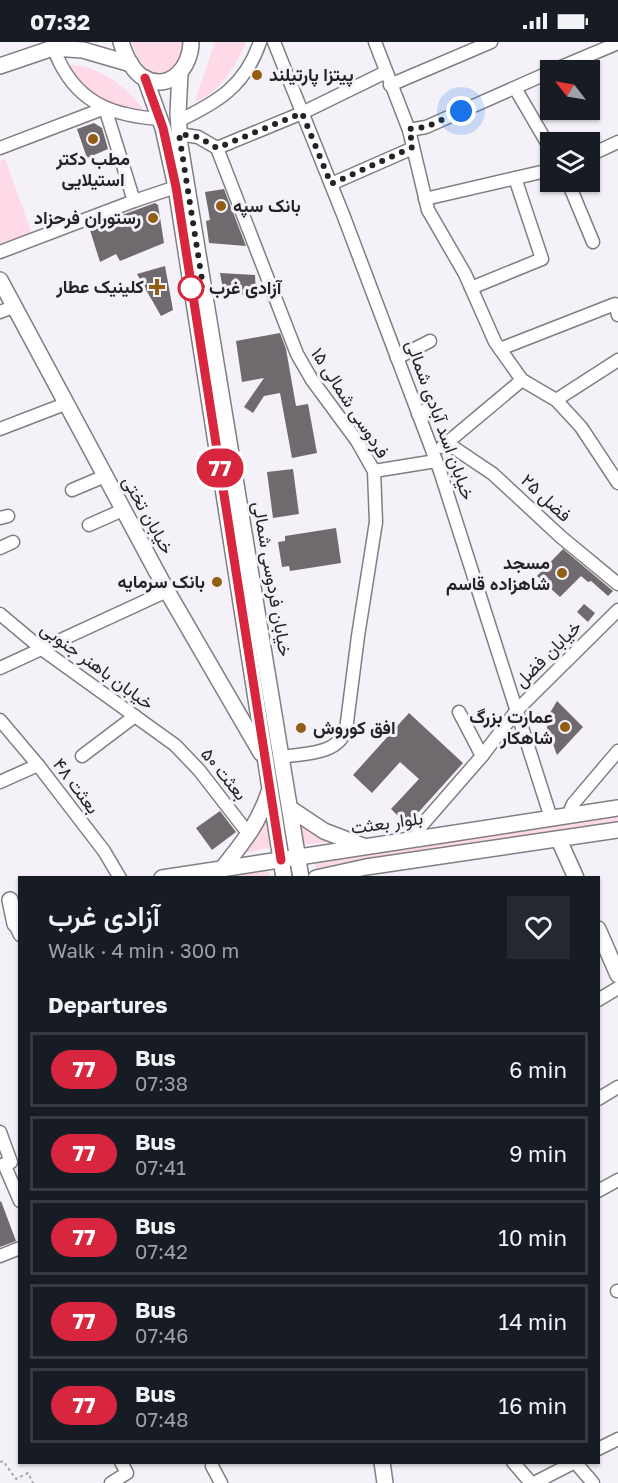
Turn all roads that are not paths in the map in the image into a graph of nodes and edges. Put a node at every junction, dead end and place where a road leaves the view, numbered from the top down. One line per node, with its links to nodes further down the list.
1 (121, 42): 12 (main road)
2 (191, 42): 10 (main road)
3 (199, 42): 10 (main road)
4 (260, 42): 23 (street)
5 (274, 42): 21 (street, خیابان اسد آبادی شمالی)
6 (375, 42): 14 (street)
7 (491, 42): 18 (street)
8 (618, 43): 11 (street)
9 (55, 44): 12 (main road); 13 (main road); 20 (street)
10 (189, 58): 15 (main road)
11 (578, 60)
12 (131, 64): 17 (main road)
13 (0, 66)
14 (386, 72): 18 (street); 21 (street)
15 (180, 74): 17 (main road); 23 (main road, خیابان فردوسی شمالی)
16 (540, 77): 19 (street)
17 (145, 78): 22 (main road, خیابان فردوسی شمالی)
18 (390, 85): 24 (street)
19 (515, 88): 24 (street); 25 (street)
20 (105, 108): 22 (street); 28 (street); 37 (street)
21 (302, 113): 29 (street); 33 (street, خیابان اسد آبادی شمالی)
22 (160, 118): 34 (main road, خیابان فردوسی شمالی)
23 (178, 127): 29 (street); 78 (main road, خیابان فردوسی شمالی)
24 (409, 129): 27 (street)
25 (541, 132)
26 (618, 142): 30 (street)
27 (413, 147): 33 (street); 36 (street)
28 (0, 148)
29 (217, 148): 56 (street, فردوسی شمالی ۱۵)
30 (600, 150)
31 (540, 172): 32 (street)
32 (515, 178): 36 (street); 41 (street)
33 (331, 184): 46 (street, خیابان اسد آبادی شمالی)
34 (176, 187): 37 (street); 80 (main road, خیابان فردوسی شمالی)
35 (572, 192): 38 (street)
36 (425, 199): 41 (street)
37 (134, 201): 39 (street)
38 (593, 242)
39 (0, 252)
40 (0, 280): 42 (main road, خیابان تختی)
41 (471, 288): 45 (street)
42 (7, 310): 50 (main road, خیابان تختی)
43 (618, 315): 45 (street)
44 (430, 341): 46 (street)
45 (500, 349): 48 (street)
46 (397, 358): 52 (street, خیابان اسد آبادی شمالی)
47 (618, 360): 49 (street)
48 (522, 380): 49 (street); 54 (street)
49 (556, 400): 58 (street)
50 (65, 404): 53 (street); 57 (main road, خیابان تختی)
51 (430, 408): 52 (street)
52 (418, 414): 55 (street, خیابان اسد آبادی شمالی)
53 (0, 429)
54 (447, 443): 55 (street); 64 (street, فضل ۲۵)
55 (435, 458): 56 (street); 70 (street, خیابان اسد آبادی شمالی)
56 (374, 471): 78 (street, فردوسی شمالی ۱۵)
57 (105, 477): 59 (street); 60 (main road, خیابان تختی)
58 (618, 483)
59 (72, 490)
60 (123, 510): 61 (street); 65 (main road, خیابان تختی)
61 (89, 525)
62 (13, 542): 63 (street)
63 (0, 548)
64 (618, 584)
65 (167, 591): 68 (street); 80 (main road, خیابان تختی)
66 (618, 610): 70 (street, خیابان فضل)
67 (0, 614): 68 (street, خیابان باهنر جنوبی)
68 (42, 650): 69 (street); 72 (street, خیابان باهنر جنوبی)
69 (0, 668)
70 (517, 710): 77 (street, خیابان فضل); 86 (street, خیابان اسد آبادی شمالی)
71 (459, 712): 77 (street)
72 (135, 716): 74 (street, خیابان باهنر جنوبی); 76 (street)
73 (0, 720): 79 (street, بعثت ۴۸)
74 (175, 745): 87 (street, بعثت ۵۰)
75 (618, 751): 85 (street)
76 (82, 756)
77 (482, 756): 89 (street, خیابان فضل)
78 (282, 757): 83 (main road, خیابان فردوسی شمالی)
79 (38, 765): 81 (street); 97 (street, بعثت ۴۸)
80 (267, 765): 82 (main road, خیابان فردوسی شمالی)
81 (0, 782)
82 (270, 789): 93 (main road, خیابان فردوسی شمالی); 96 (main road)
83 (291, 808): 91 (main road); 92 (main road, خیابان فردوسی شمالی)
84 (618, 808): 85 (main road, بلوار بعثت)
85 (568, 816): 86 (main road, بلوار بعثت)
86 (551, 818): 89 (main road, بلوار بعثت)
87 (244, 828)
88 (618, 830): 90 (main road)
89 (412, 839): 91 (main road, بلوار بعثت); 94 (main road)
90 (559, 840): 94 (main road); 103 (main road)
91 (363, 846): 92 (main road, بلوار بعثت)
92 (299, 857): 93 (main road, بلوار بعثت); 100 (main road, خیابان فردوسی شمالی)
93 (281, 860): 96 (main road, بلوار بعثت); 99 (main road, خیابان فردوسی شمالی)
94 (412, 861): 95 (main road)
95 (366, 867): 101 (main road); 102 (main road)
96 (222, 869): 98 (main road, بلوار بعثت)
97 (119, 876)
98 (175, 876)
99 (284, 876)
100 (301, 876)
101 (325, 876)
102 (355, 876)
103 (575, 876)
104 (10, 900): 105 (main road)
105 (13, 927)
106 (600, 932): 107 (main road)
107 (618, 975)
108 (618, 988): 109 (street)
109 (600, 999)
110 (618, 1087): 111 (street)
111 (600, 1099)
112 (0, 1132): 113 (street)
113 (9, 1162): 116 (street)
114 (618, 1180): 115 (street)
115 (600, 1190)
116 (18, 1194)
117 (18, 1249): 118 (street)
118 (0, 1256)
119 (618, 1439): 120 (street)
120 (600, 1448)
121 (122, 1464): 127 (street)
122 (382, 1464): 129 (main road)
123 (515, 1464): 130 (street)
124 (571, 1464): 130 (street)
125 (577, 1464): 131 (street)
126 (212, 1466): 128 (street)
127 (111, 1483)
128 (221, 1483)
129 (385, 1483)
130 (533, 1483)
131 (593, 1483)

